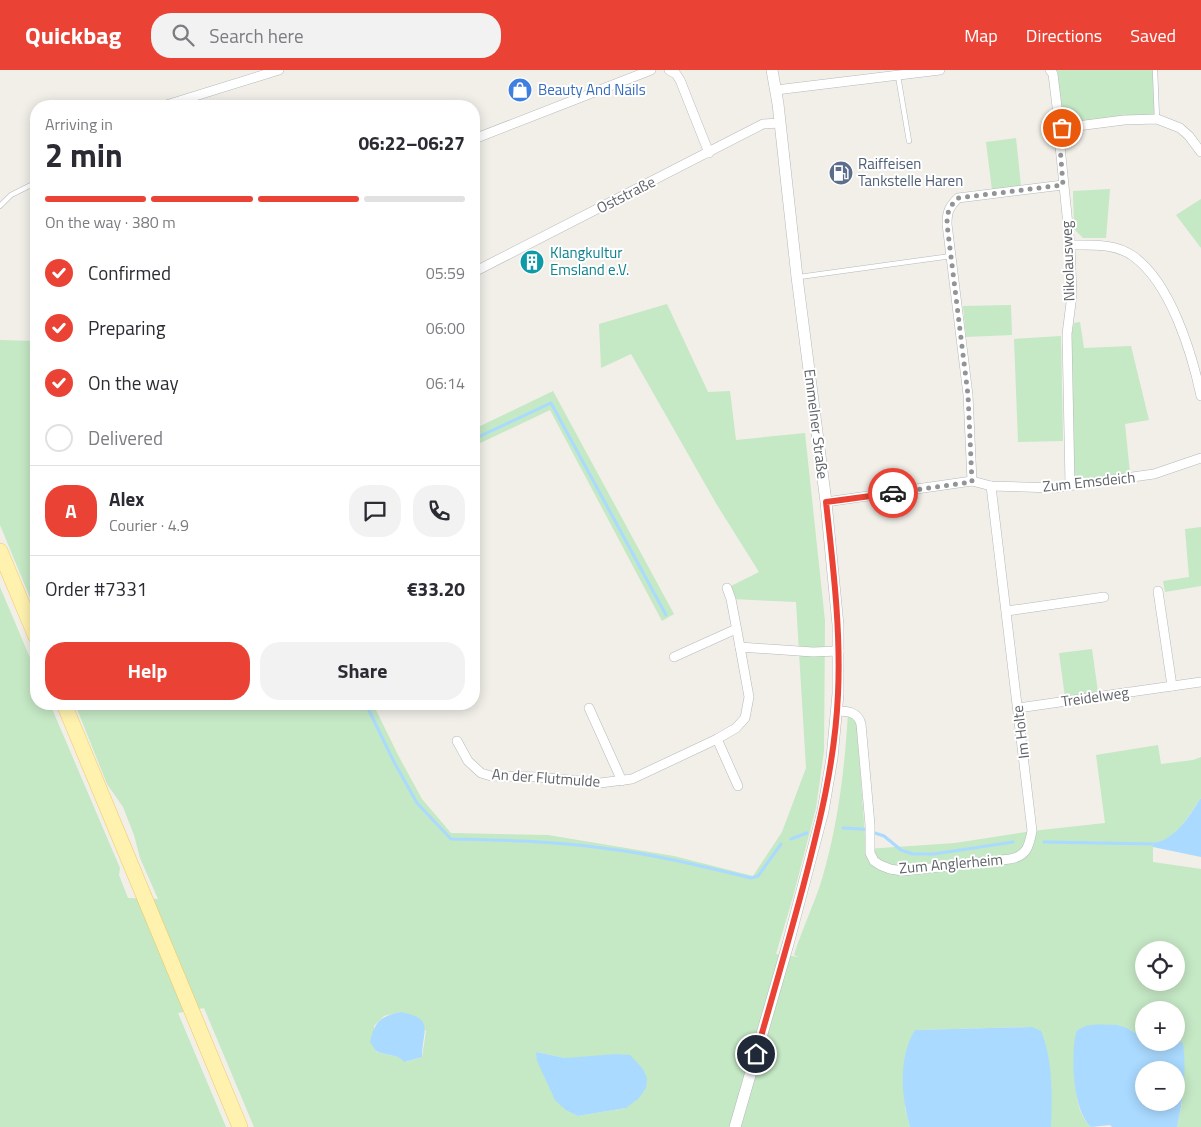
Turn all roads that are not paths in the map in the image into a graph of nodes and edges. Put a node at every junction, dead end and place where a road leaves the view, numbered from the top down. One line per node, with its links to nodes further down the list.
1 (279, 70): 10 (street)
2 (651, 70): 14 (street)
3 (669, 70): 17 (street)
4 (772, 70): 9 (street, Emmelner Straße)
5 (940, 70): 8 (street)
6 (1050, 70): 13 (street, Nikolausweg)
7 (1155, 70): 11 (lane)
8 (895, 74): 9 (street); 15 (lane)
9 (776, 90): 12 (street, Emmelner Straße)
10 (194, 100)
11 (1157, 118): 13 (street); 16 (street)
12 (780, 123): 17 (street, Oststraße); 24 (street, Emmelner Straße)
13 (1062, 128): 18 (street, Nikolausweg)
14 (480, 137)
15 (909, 140)
16 (1201, 152)
17 (709, 153): 23 (street, Oststraße)
18 (1063, 185): 21 (street, Nikolausweg); 22 (street)
19 (30, 187): 20 (lane)
20 (0, 206)
21 (1070, 246): 25 (street); 28 (street, Nikolausweg)
22 (951, 256): 24 (lane); 27 (street)
23 (480, 269)
24 (797, 277): 30 (street, Emmelner Straße)
25 (1201, 396)
26 (1201, 458): 28 (street, Zum Emsdeich)
27 (972, 482): 29 (street, Zum Emsdeich); 30 (street, Zum Emsdeich)
28 (1070, 485): 29 (street, Zum Emsdeich)
29 (991, 486): 35 (street, Im Holte)
30 (826, 502): 39 (street, Emmelner Straße)
31 (0, 551): 36 (main road)
32 (727, 588): 37 (street, An der Flutmulde)
33 (1158, 591): 42 (street)
34 (1104, 597): 35 (street)
35 (1007, 611): 44 (street, Im Holte)
36 (30, 623)
37 (736, 629): 38 (street, An der Flutmulde); 40 (street)
38 (740, 646): 39 (street); 47 (street, An der Flutmulde)
39 (839, 651): 46 (street, Emmelner Straße)
40 (674, 657)
41 (1201, 682): 42 (street, Treidelweg)
42 (1172, 686): 44 (street, Treidelweg)
43 (589, 708): 49 (street, An der Flutmulde)
44 (1018, 708): 51 (street, Im Holte)
45 (67, 710): 52 (main road)
46 (836, 711): 51 (street, Zum Anglerheim); 53 (street, Emmelner Straße)
47 (718, 740): 49 (street, An der Flutmulde); 50 (street)
48 (457, 741): 49 (street, An der Flutmulde)
49 (622, 781)
50 (738, 786)
51 (1025, 853)
52 (240, 1127)
53 (735, 1127)

